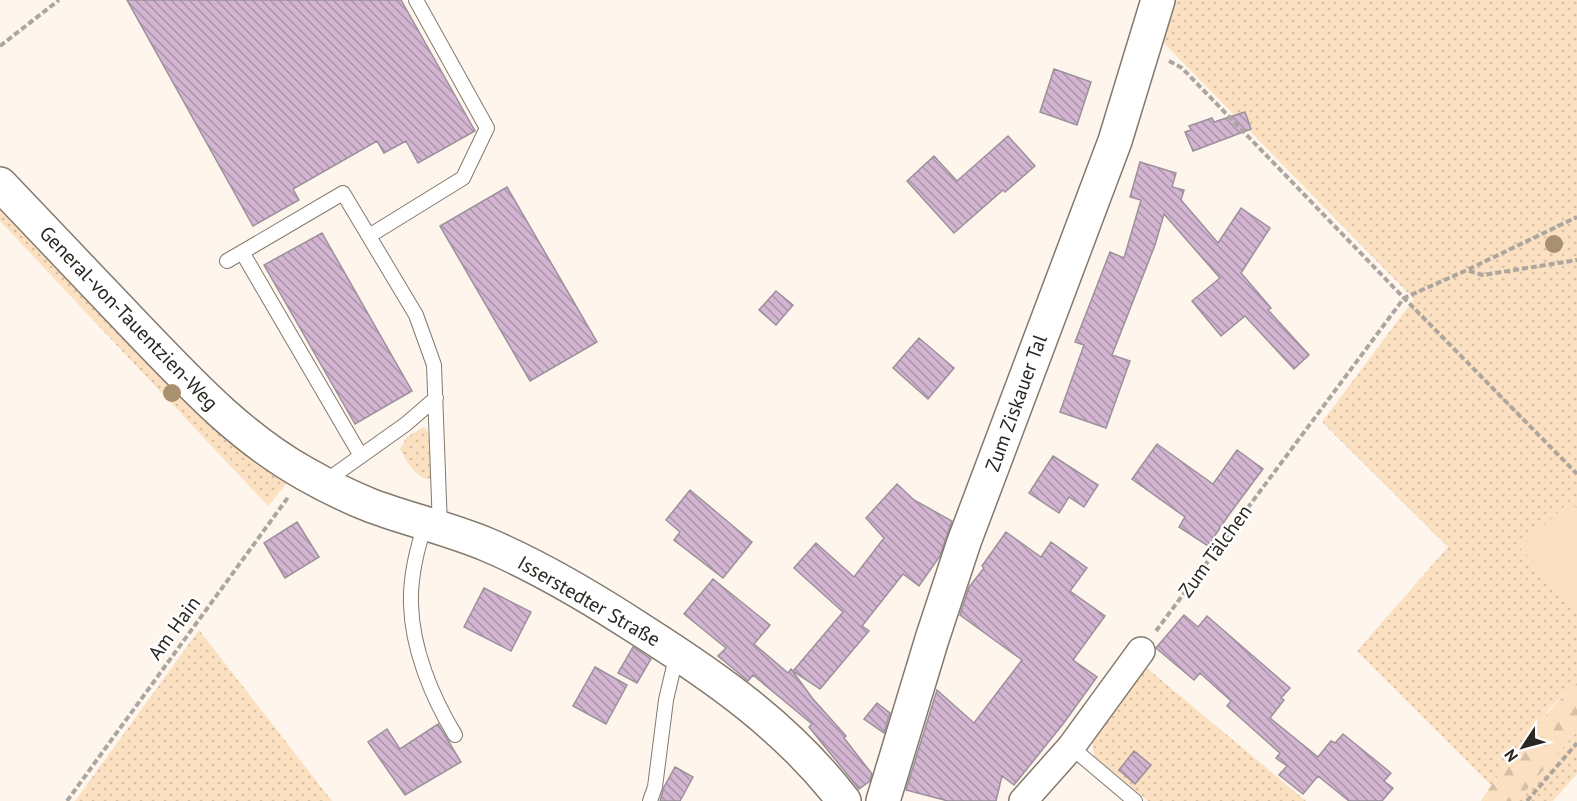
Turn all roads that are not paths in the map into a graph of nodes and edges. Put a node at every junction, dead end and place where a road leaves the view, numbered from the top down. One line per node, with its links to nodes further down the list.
1 (416, 0): 4 (lane)
2 (1157, 4): 18 (street, Zum Ziskauer Tal)
3 (0, 184): 8 (street, General-von-Tauentzien-Weg)
4 (369, 236): 5 (lane); 7 (lane)
5 (242, 252): 6 (lane); 9 (lane)
6 (227, 261)
7 (436, 398): 9 (lane); 11 (lane)
8 (263, 448): 10 (street, Isserstedter Straße)
9 (361, 456): 10 (lane)
10 (314, 478): 11 (street, Isserstedter Straße)
11 (433, 525): 13 (street, Isserstedter Straße); 14 (lane)
12 (1141, 651): 15 (street)
13 (677, 652): 16 (lane); 17 (street, Isserstedter Straße)
14 (455, 735)
15 (1071, 747): 19 (street); 20 (lane)
16 (650, 801)
17 (844, 801)
18 (883, 801)
19 (1023, 801)
20 (1135, 801)

